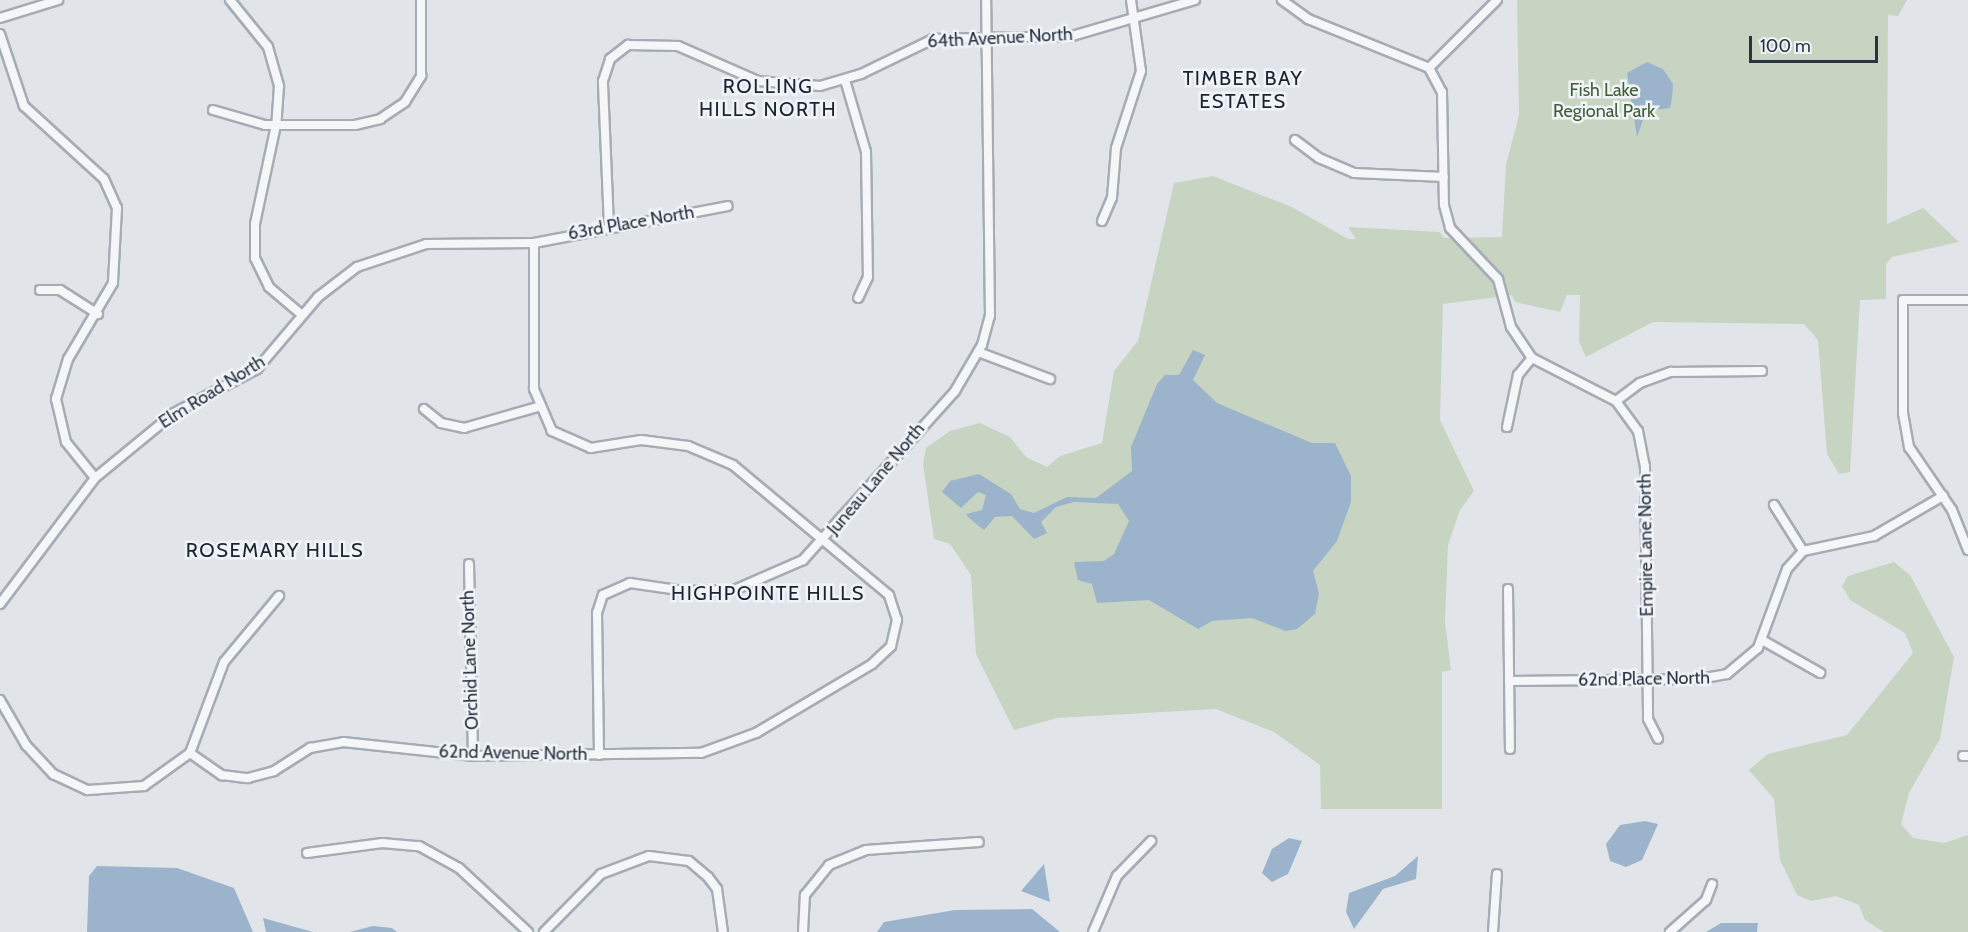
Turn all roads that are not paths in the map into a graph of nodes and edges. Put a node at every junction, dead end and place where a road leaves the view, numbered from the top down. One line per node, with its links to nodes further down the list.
1 (58, 0): 9 (street)
2 (230, 0): 16 (street)
3 (421, 0): 16 (street)
4 (986, 0): 12 (street, Juneau Lane North)
5 (1131, 0): 10 (street)
6 (1194, 0): 10 (street, 64th Avenue North)
7 (1282, 0): 13 (street)
8 (1497, 0): 13 (street)
9 (0, 18)
10 (1136, 19): 12 (street, 64th Avenue North); 20 (street)
11 (0, 34): 26 (street)
12 (988, 37): 14 (street, 64th Avenue North); 28 (street, Juneau Lane North)
13 (1429, 68): 18 (street)
14 (845, 80): 21 (street, 64th Avenue North); 24 (street)
15 (213, 110): 16 (street)
16 (276, 124): 27 (street)
17 (1295, 140): 18 (street)
18 (1444, 177): 29 (street)
19 (728, 206): 21 (street, 63rd Place North)
20 (1102, 220)
21 (609, 227): 22 (street, 63rd Place North)
22 (534, 243): 27 (street, Elm Road North); 33 (street)
23 (40, 290): 26 (street)
24 (858, 298)
25 (1968, 300): 37 (street)
26 (98, 314): 36 (street)
27 (302, 315): 36 (street, Elm Road North)
28 (978, 352): 31 (street); 39 (street, Juneau Lane North)
29 (1532, 358): 32 (street); 35 (street)
30 (1762, 371): 32 (street)
31 (1050, 379)
32 (1616, 401): 48 (street, Empire Lane North)
33 (537, 407): 34 (street); 39 (street, 62nd Avenue North)
34 (424, 409)
35 (1508, 427)
36 (95, 478): 45 (street, Elm Road North)
37 (1943, 496): 40 (street); 41 (street)
38 (1774, 506): 41 (street)
39 (822, 543): 54 (street, Juneau Lane North); 54 (street, 62nd Avenue North)
40 (1968, 550)
41 (1803, 551): 46 (street, 62nd Place North)
42 (469, 564): 55 (street, Orchid Lane North)
43 (1508, 589): 49 (street)
44 (279, 596): 53 (street)
45 (0, 604)
46 (1762, 640): 47 (street); 48 (street, 62nd Place North)
47 (1820, 673)
48 (1647, 680): 49 (street, 62nd Place North); 51 (street, Empire Lane North)
49 (1509, 681): 52 (street)
50 (0, 700): 53 (street)
51 (1658, 739)
52 (1510, 749)
53 (190, 753): 55 (street, 62nd Avenue North)
54 (598, 755): 55 (street, 62nd Avenue North)
55 (473, 756)
56 (1151, 841): 65 (street)
57 (979, 842): 64 (street)
58 (308, 853): 61 (street)
59 (1497, 874): 66 (street)
60 (1712, 884): 67 (street)
61 (528, 932)
62 (544, 932): 63 (street)
63 (723, 932)
64 (804, 932)
65 (1093, 932)
66 (1493, 932)
67 (1670, 932)

